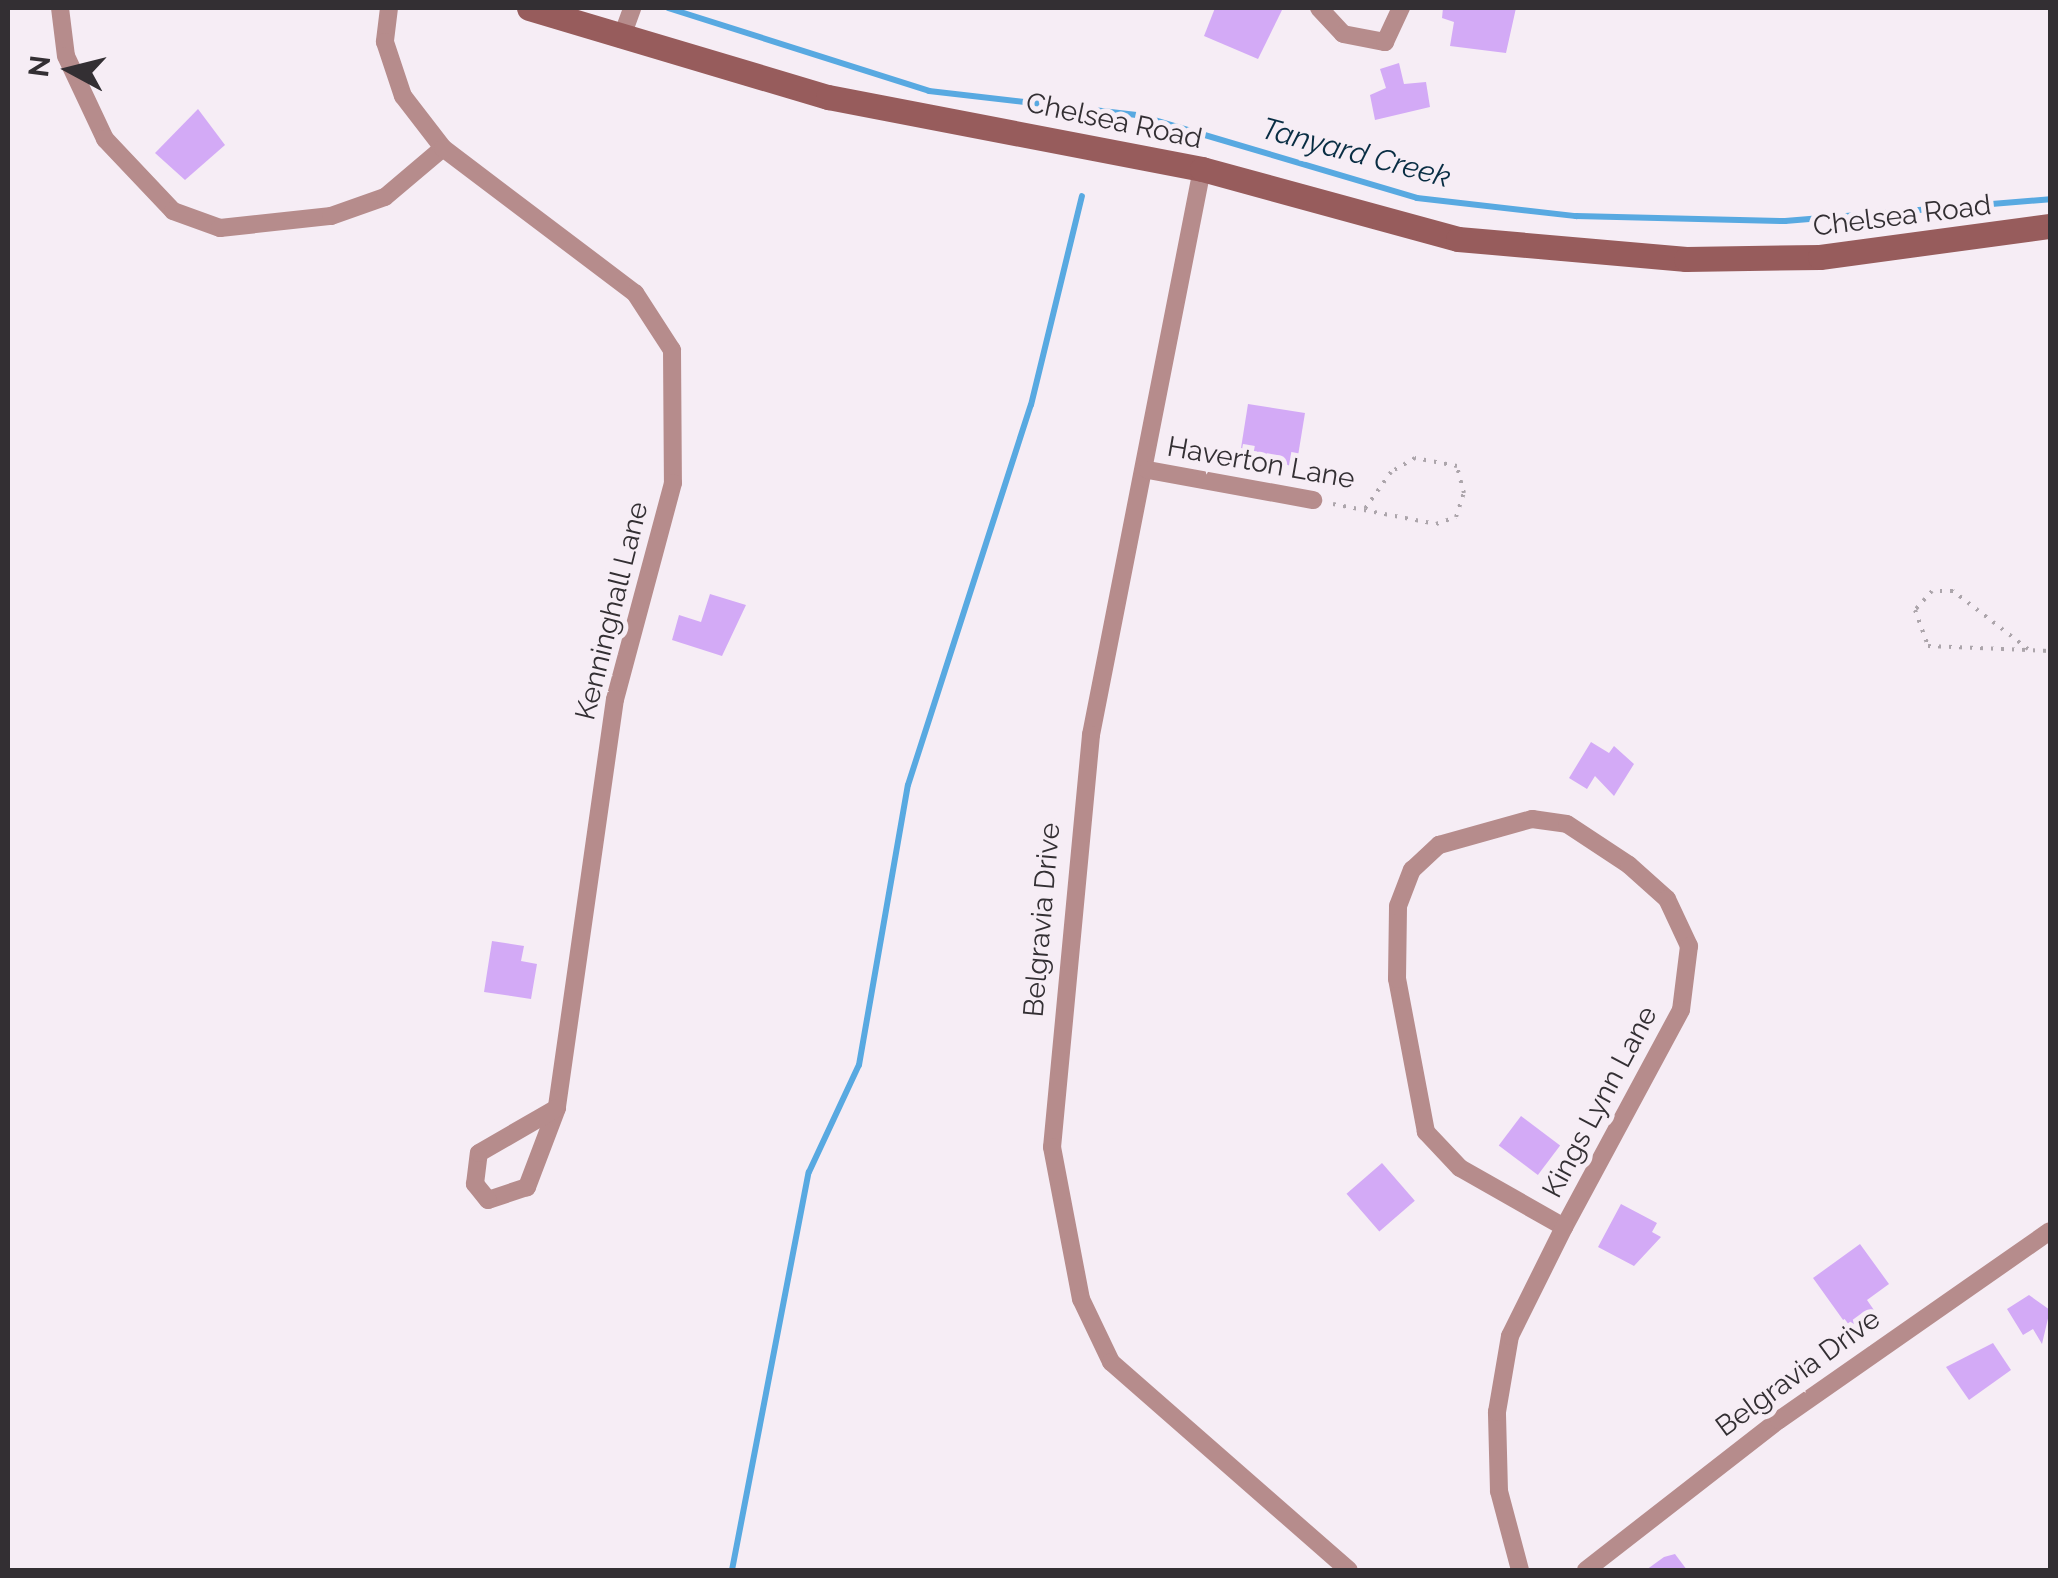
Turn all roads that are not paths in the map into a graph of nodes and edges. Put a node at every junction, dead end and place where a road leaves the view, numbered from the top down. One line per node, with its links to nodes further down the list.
1 (60, 8): 8 (street)
2 (388, 8): 8 (street, Kenninghall Lane)
3 (530, 8): 7 (street, Chelsea Road)
4 (632, 8): 7 (street)
5 (1319, 8): 6 (street)
6 (1401, 8)
7 (621, 39): 9 (street, Chelsea Road)
8 (444, 148): 13 (street, Kenninghall Lane)
9 (1202, 169): 10 (street, Chelsea Road); 11 (street, Belgravia Drive)
10 (2050, 226)
11 (1148, 470): 12 (street, Haverton Lane); 16 (street, Belgravia Drive)
12 (1313, 500)
13 (557, 1108): 13 (street, Kenninghall Lane)
14 (1564, 1227): 14 (street, Kings Lynn Lane); 17 (street, Kings Lynn Lane)
15 (2050, 1231): 18 (street, Belgravia Drive)
16 (1350, 1570)
17 (1520, 1570)
18 (1586, 1570)

